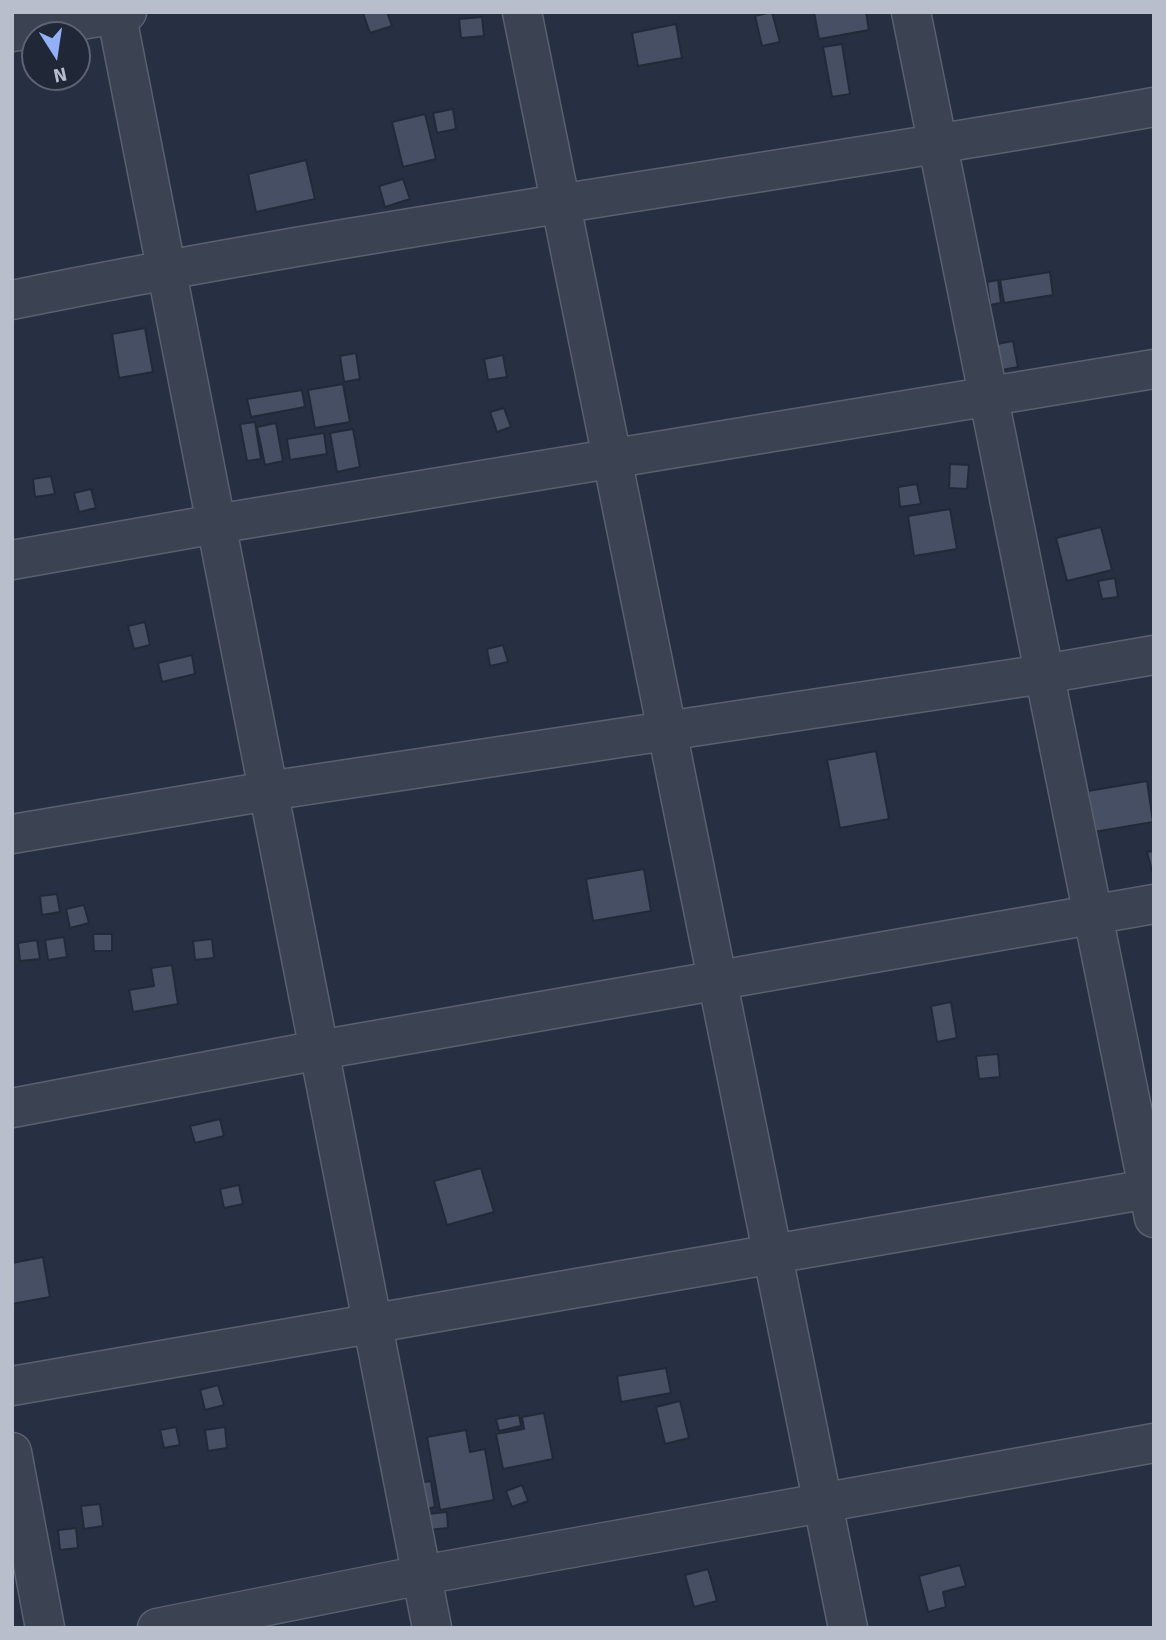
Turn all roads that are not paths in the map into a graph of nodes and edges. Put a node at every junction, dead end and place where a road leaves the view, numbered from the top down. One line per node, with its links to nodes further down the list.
1 (522, 12): 7 (street)
2 (911, 12): 6 (street)
3 (120, 13): 4 (street); 8 (street)
4 (12, 32)
5 (1154, 107): 6 (street)
6 (938, 146): 7 (street); 11 (street)
7 (561, 204): 8 (street); 12 (street)
8 (166, 269): 9 (street); 13 (street)
9 (12, 300)
10 (1154, 369): 11 (street)
11 (988, 398): 12 (street); 16 (street)
12 (612, 460): 13 (street); 17 (street)
13 (216, 524): 14 (street); 18 (street)
14 (12, 560)
15 (1154, 655): 16 (street)
16 (1044, 674): 17 (street); 21 (street)
17 (667, 729): 18 (street); 22 (street)
18 (268, 791): 19 (street); 23 (street)
19 (12, 834)
20 (1154, 904): 21 (street)
21 (1093, 916): 22 (street); 25 (street)
22 (717, 980): 23 (street); 26 (street)
23 (319, 1050): 24 (street); 27 (street)
24 (12, 1108)
25 (1152, 1199): 26 (street)
26 (772, 1254): 27 (street); 31 (street)
27 (372, 1322): 28 (street); 32 (street)
28 (12, 1386)
29 (1154, 1443): 31 (street)
30 (12, 1452): 33 (street)
31 (822, 1502): 32 (street); 36 (street)
32 (422, 1575): 34 (street); 35 (street)
33 (45, 1628)
34 (157, 1628)
35 (432, 1628)
36 (848, 1628)

